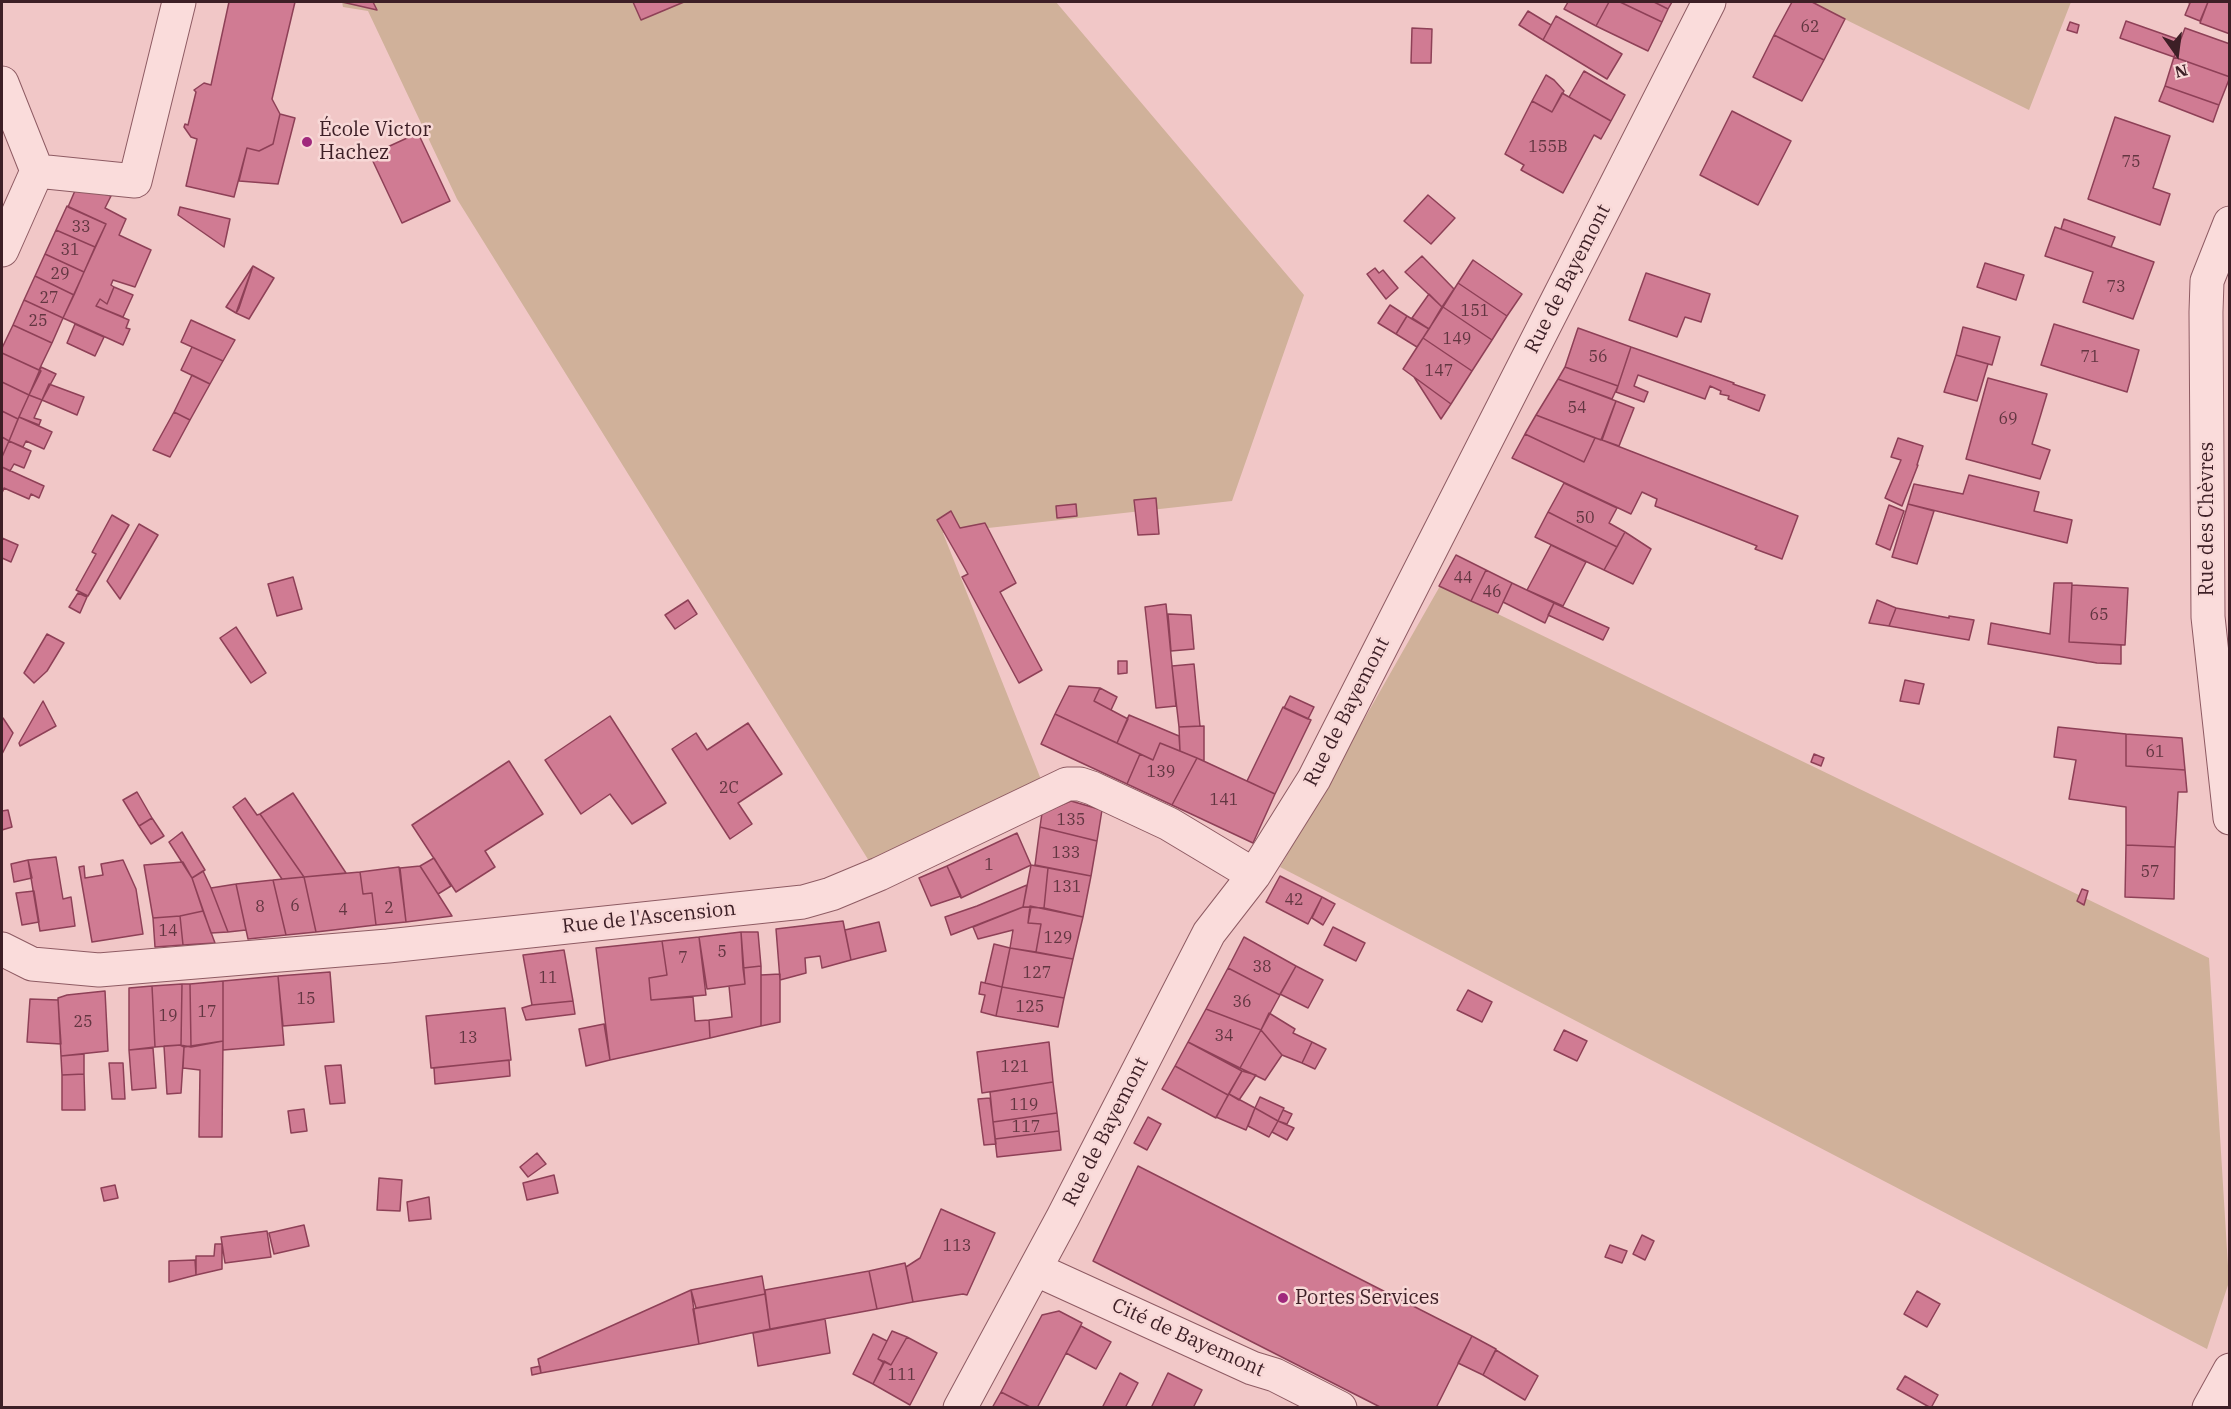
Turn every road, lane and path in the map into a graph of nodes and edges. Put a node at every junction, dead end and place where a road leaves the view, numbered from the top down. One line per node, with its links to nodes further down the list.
1 (179, 2): 4 (street)
2 (1709, 2): 8 (street, Rue de Bayemont)
3 (2, 83): 4 (street)
4 (37, 171): 6 (street)
5 (2229, 223): 7 (street, Rue des Chèvres)
6 (2, 250)
7 (2229, 818)
8 (1254, 874): 9 (street, Rue de l'Ascension); 10 (street, Rue de Bayemont)
9 (2, 949)
10 (1035, 1269): 12 (street, Rue de Bayemont); 13 (street, Cité de Bayemont)
11 (2229, 1370): 14 (street)
12 (960, 1407)
13 (1340, 1407)
14 (2209, 1407)

